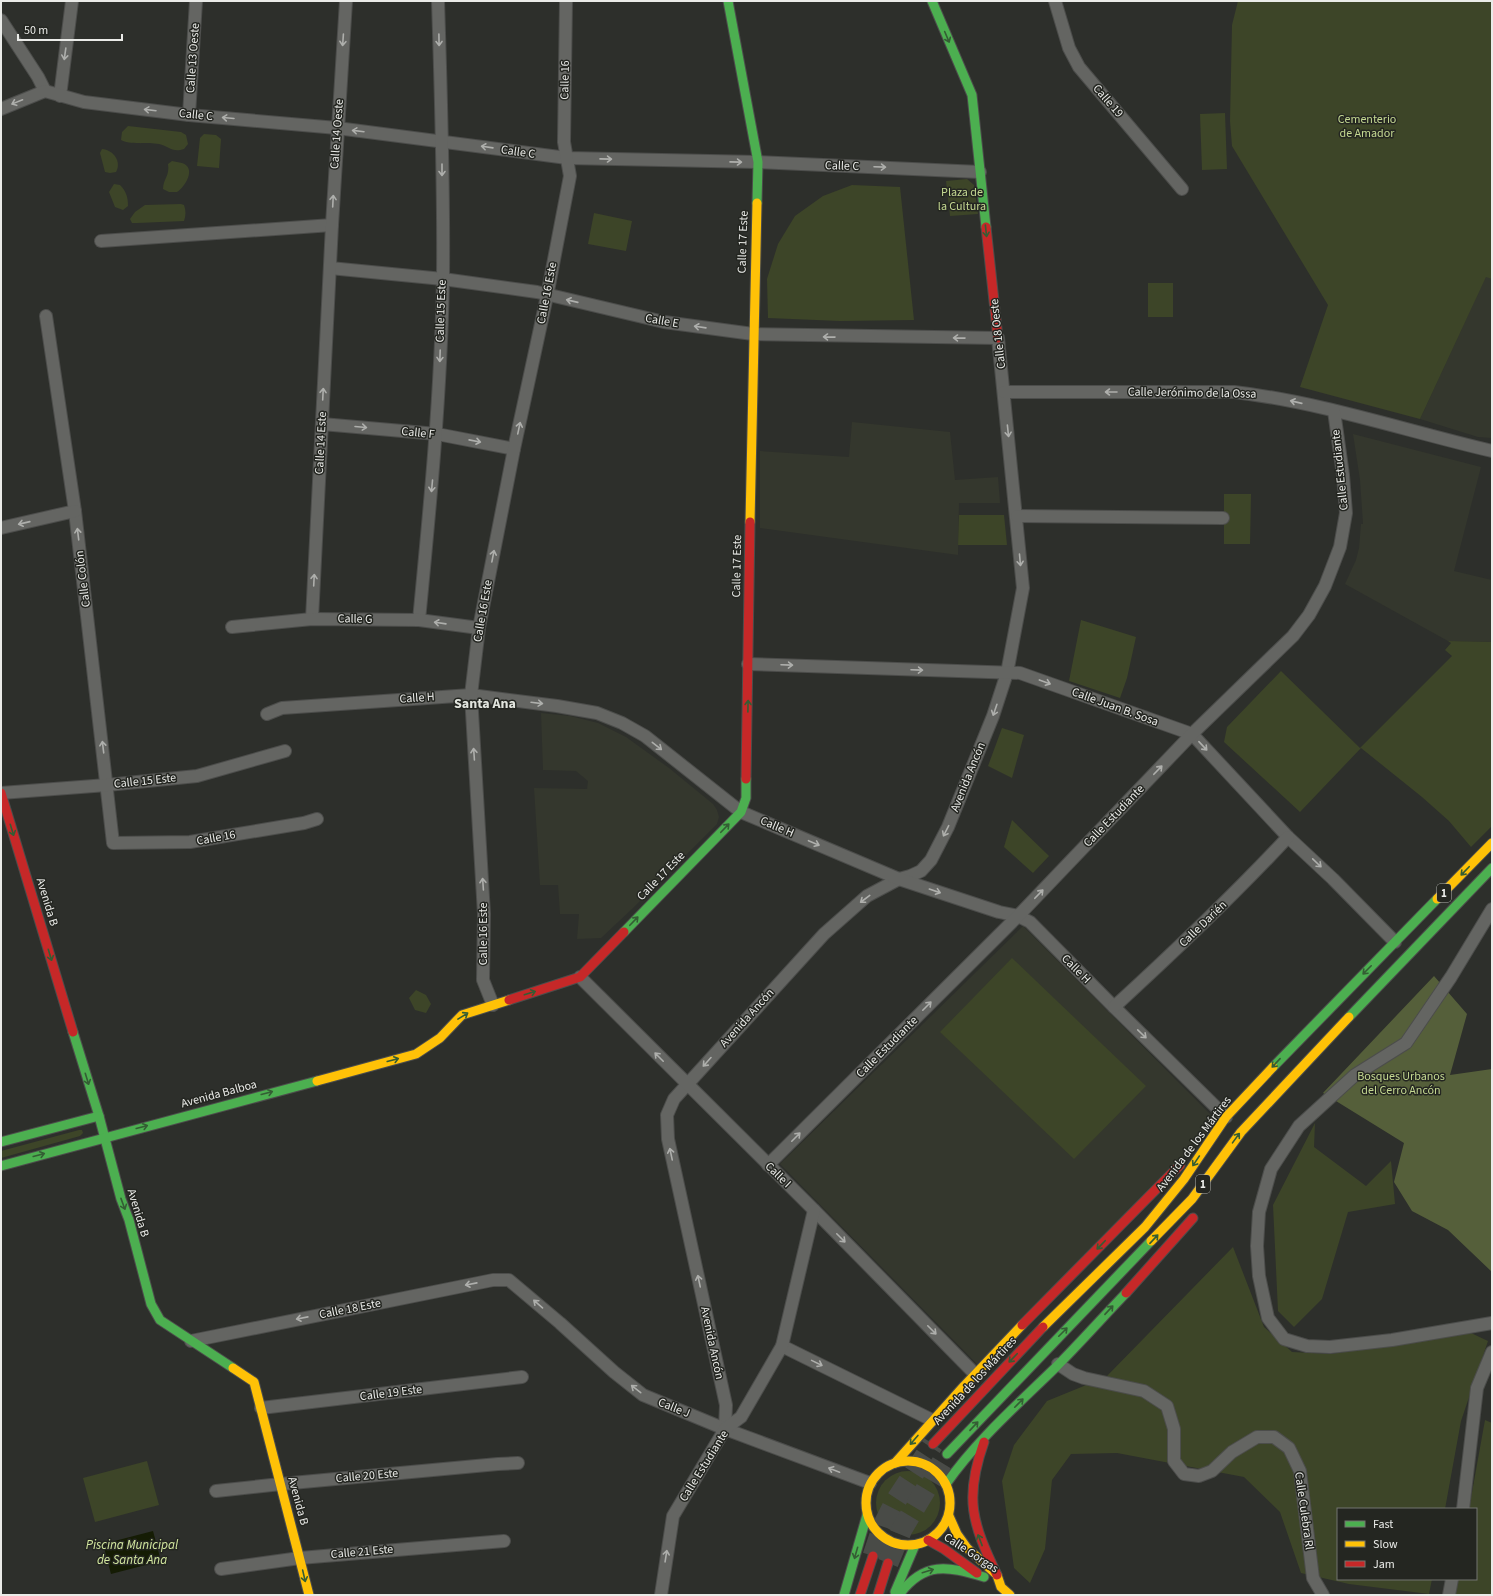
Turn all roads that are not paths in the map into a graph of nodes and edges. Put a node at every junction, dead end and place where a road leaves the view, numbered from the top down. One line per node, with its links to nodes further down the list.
1 (72, 1): 11 (street, one-way to 11)
2 (196, 1): 13 (street, Calle 13 Oeste)
3 (346, 1): 14 (street, Calle 14 Oeste, one-way to 14)
4 (438, 1): 15 (street, Calle 15 Este, one-way to 15)
5 (566, 1): 16 (street, Calle 16)
6 (728, 1): 17 (main road, Calle 17 Este)
7 (932, 1): 18 (main road, Calle 18 Oeste, one-way to 18)
8 (1055, 1): 19 (street, Calle 19)
9 (1, 20): 10 (street)
10 (45, 91): 11 (street, Calle C); 12 (street, one-way to 12)
11 (60, 96): 13 (street, Calle C, one-way to 11)
12 (1, 109)
13 (189, 114): 14 (street, Calle C, one-way to 13)
14 (337, 128): 15 (street, Calle C, one-way to 14); 20 (street, Calle 14 Oeste, one-way to 14)
15 (442, 141): 16 (street, Calle C, one-way to 15); 23 (street, Calle 15 Este, one-way to 23)
16 (567, 158): 17 (street, Calle C, one-way to 17); 24 (street, Calle 16 Este)
17 (758, 162): 18 (street, Calle C, one-way to 18); 26 (main road, Calle 17 Este)
18 (980, 172): 27 (main road, Calle 18 Oeste, one-way to 27)
19 (1182, 189)
20 (332, 225): 21 (street); 22 (street, Calle 14 Oeste)
21 (101, 241)
22 (330, 268): 23 (street, Calle E); 30 (street, Calle 14 Este, one-way to 22)
23 (443, 279): 24 (street, Calle E); 31 (street, Calle 15 Este, one-way to 31)
24 (547, 296): 26 (street, Calle E, one-way to 24); 32 (street, Calle 16 Este, one-way to 24)
25 (46, 316): 34 (street, Calle Colón)
26 (753, 334): 27 (street, Calle E, one-way to 26); 42 (main road, Calle 17 Este)
27 (998, 338): 28 (street, Calle 18 Oeste)
28 (1004, 392): 29 (street, Calle Jerónimo de la Ossa, one-way to 28); 35 (street, Calle 18 Oeste, one-way to 35)
29 (1334, 411): 33 (street, Calle Jerónimo de la Ossa); 46 (street, Calle Estudiante)
30 (322, 424): 31 (street, Calle F, one-way to 31); 38 (street, Calle 14 Este, one-way to 30)
31 (437, 434): 32 (street, Calle F, one-way to 32); 39 (street, Calle 15 Este, one-way to 39)
32 (514, 449): 41 (street, Calle 16 Este, one-way to 32)
33 (1492, 452)
34 (75, 511): 37 (street, one-way to 37); 48 (street, Calle Colón, one-way to 34)
35 (1017, 516): 36 (street); 43 (street, Calle 18 Oeste, one-way to 43)
36 (1223, 518)
37 (1, 528)
38 (312, 619): 39 (street, Calle G); 40 (street, Calle G)
39 (419, 620): 41 (street, Calle G, one-way to 39)
40 (232, 627)
41 (478, 628): 44 (street, Calle 16 Este)
42 (748, 664): 43 (street, Calle Juan B. Sosa, one-way to 43); 50 (main road, Calle 17 Este, one-way to 42)
43 (1007, 673): 46 (street, Calle Juan B. Sosa, one-way to 46); 56 (street, Avenida Ancón, one-way to 56)
44 (471, 695): 45 (street, Calle H); 50 (street, Calle H, one-way to 50); 61 (street, Calle 16 Este, one-way to 44)
45 (267, 714)
46 (1192, 734): 52 (street, Calle Juan B. Sosa, one-way to 52); 58 (street, Calle Estudiante, one-way to 46)
47 (286, 751): 48 (street, Calle 15 Este)
48 (107, 785): 49 (street, Calle 15 Este); 53 (street, Calle Colón)
49 (1, 793): 65 (main road, Avenida B, one-way to 65)
50 (741, 812): 56 (street, Calle H, one-way to 56); 60 (main road, Calle 17 Este, one-way to 50)
51 (317, 819): 53 (street, Calle 16)
52 (1288, 836): 59 (street, Calle Juan B. Sosa, one-way to 59); 62 (street, Calle Darién)
53 (113, 843)
54 (1492, 843): 59 (main road, Avenida de los Mártires / 1, one-way to 59)
55 (1492, 868): 64 (main road, 1)
56 (899, 879): 58 (street, Calle H, one-way to 58); 63 (street, Avenida Ancón, one-way to 63)
57 (1492, 909): 75 (street)
58 (1018, 916): 62 (street, Calle H); 70 (street, Calle Estudiante, one-way to 58)
59 (1395, 942): 66 (main road, Avenida de los Mártires / 1, one-way to 66)
60 (580, 977): 61 (main road, Calle 17 Este, one-way to 60); 63 (street, Calle I, one-way to 60)
61 (493, 1004): 68 (main road, Avenida Balboa, one-way to 61)
62 (1114, 1007): 66 (street, Calle H, one-way to 66)
63 (686, 1085): 70 (street, Calle I); 84 (street, Avenida Ancón, one-way to 63)
64 (1285, 1085): 67 (main road); 87 (main road, 1, one-way to 64)
65 (99, 1116): 68 (main road, Avenida B); 69 (main road)
66 (1226, 1117): 80 (main road, one-way to 80); 86 (main road, Avenida de los Mártires / 1, one-way to 86)
67 (1255, 1131)
68 (104, 1137): 71 (main road, Avenida Balboa, one-way to 68); 76 (main road, Avenida B, one-way to 76)
69 (1, 1142)
70 (768, 1165): 72 (street, Calle I)
71 (1, 1166)
72 (814, 1210): 77 (street, Calle Estudiante); 80 (street, Calle I, one-way to 80)
73 (1197, 1213): 79 (main road, one-way to 73)
74 (510, 1280): 76 (street, Calle 18 Este, one-way to 76); 84 (street, Calle J, one-way to 74)
75 (1492, 1323)
76 (191, 1341): 82 (main road, Avenida B)
77 (782, 1346): 83 (street, one-way to 83); 84 (street, Calle Estudiante)
78 (1492, 1352): 94 (street)
79 (1058, 1364): 85 (main road, one-way to 79); 116 (street, Calle Culebra Rl)
80 (976, 1374): 83 (main road)
81 (522, 1377): 82 (street, Calle 19 Este)
82 (261, 1408): 91 (main road, Avenida B)
83 (932, 1420): 89 (main road, one-way to 89)
84 (726, 1429): 90 (street, Calle J, one-way to 84); 109 (street, Calle Estudiante, one-way to 84)
85 (986, 1435): 92 (main road); 104 (main road, one-way to 85)
86 (933, 1444)
87 (947, 1454)
88 (518, 1463): 91 (street, Calle 20 Este)
89 (895, 1463): 90 (main road); 92 (main road)
90 (870, 1483): 95 (main road)
91 (281, 1484): 93 (street, Calle 20 Este); 101 (main road, Avenida B)
92 (946, 1484): 96 (main road)
93 (216, 1491)
94 (1463, 1508)
95 (867, 1515): 99 (main road); 110 (main road, one-way to 110)
96 (949, 1516): 97 (main road); 104 (main road, Calle Gorgas)
97 (928, 1540): 99 (main road); 105 (main road, Calle Gorgas)
98 (504, 1541): 101 (street, Calle 21 Este)
99 (915, 1545): 113 (main road)
100 (872, 1556): 111 (main road)
101 (300, 1558): 103 (street, Calle 21 Este); 108 (main road, Avenida B, one-way to 108)
102 (888, 1563): 112 (main road)
103 (221, 1568)
104 (996, 1575): 107 (main road, Calle Gorgas)
105 (984, 1577): 107 (main road, Calle Gorgas); 114 (main road, one-way to 105)
106 (1452, 1580): 117 (street)
107 (1001, 1587): 115 (main road, Calle Gorgas)
108 (309, 1595)
109 (660, 1595)
110 (844, 1595)
111 (860, 1595)
112 (878, 1595)
113 (894, 1595)
114 (899, 1595)
115 (1010, 1595)
116 (1323, 1595)
117 (1449, 1595)

